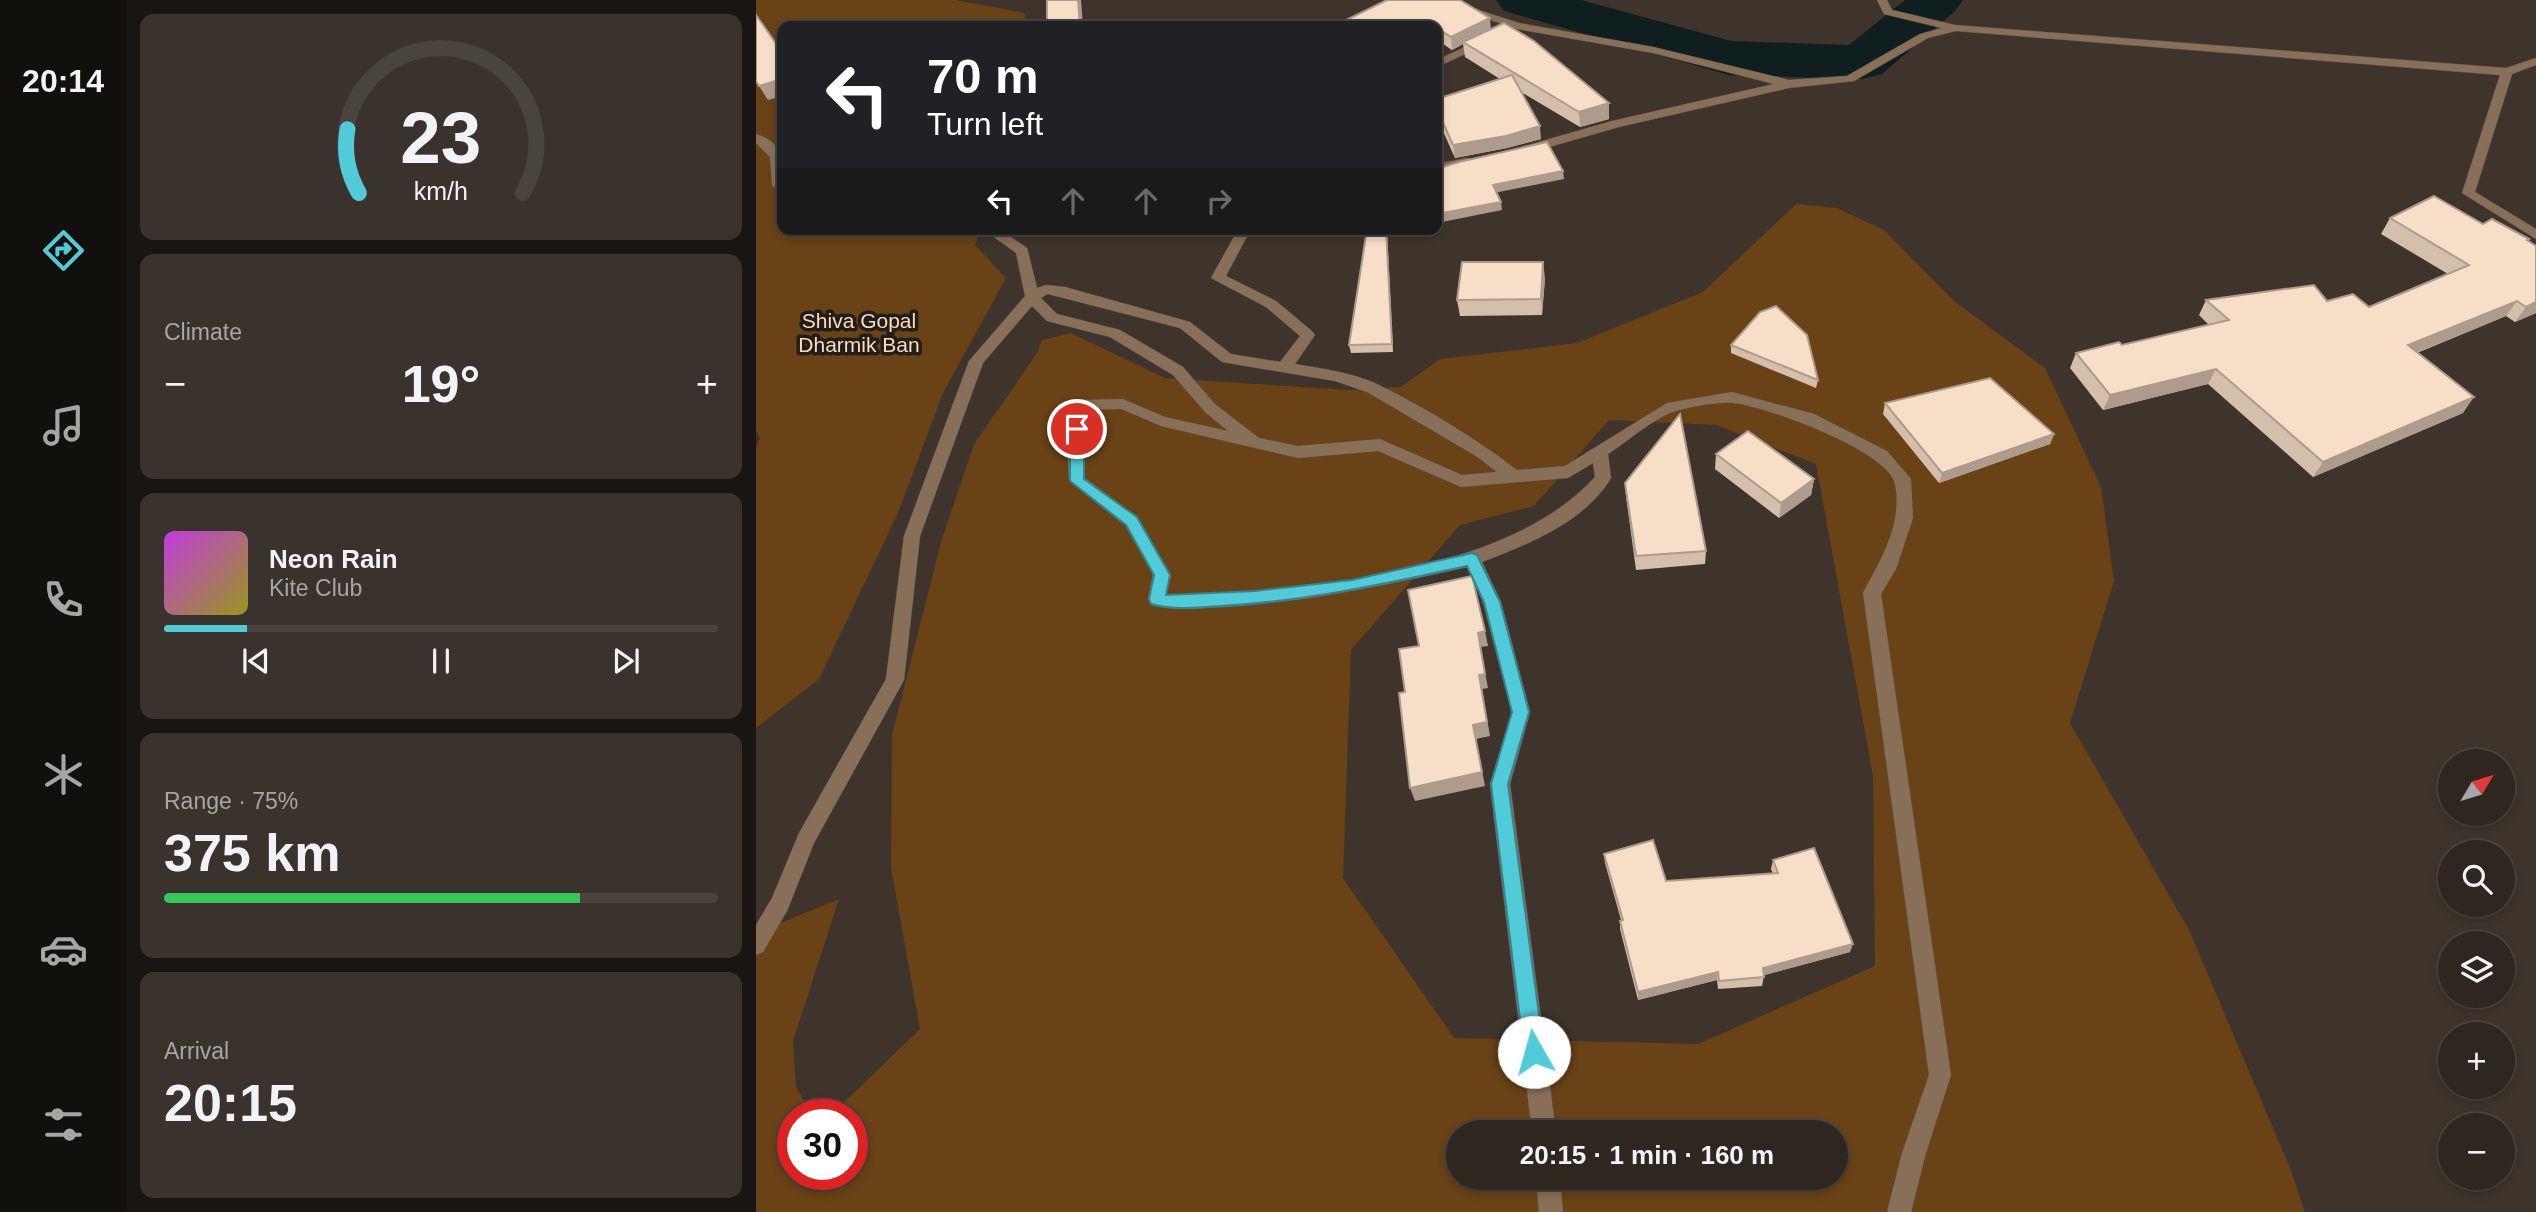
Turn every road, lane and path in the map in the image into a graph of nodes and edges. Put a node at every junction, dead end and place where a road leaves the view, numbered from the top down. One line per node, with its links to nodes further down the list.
1 (1437, 0): 3 (street)
2 (1882, 0): 4 (street)
3 (1517, 26): 6 (street); 8 (street)
4 (1955, 29): 7 (street); 8 (street)
5 (2536, 61): 7 (street)
6 (1442, 62)
7 (2507, 72): 16 (street)
8 (1789, 83): 10 (street)
9 (756, 138): 11 (street)
10 (1510, 154)
11 (777, 158)
12 (1486, 159): 13 (street)
13 (1442, 166)
14 (999, 235): 17 (street)
15 (1242, 235): 18 (street)
16 (2536, 236)
17 (1032, 297): 18 (street); 19 (street); 23 (street)
18 (1283, 369): 21 (street)
19 (1245, 438): 21 (street); 22 (street)
20 (1600, 453): 21 (street); 22 (street); 27 (street)
21 (1512, 475)
22 (1472, 559): 24 (street)
23 (756, 945)
24 (1542, 1120)
25 (1549, 1190): 26 (street)
26 (1551, 1212)
27 (1899, 1212)

